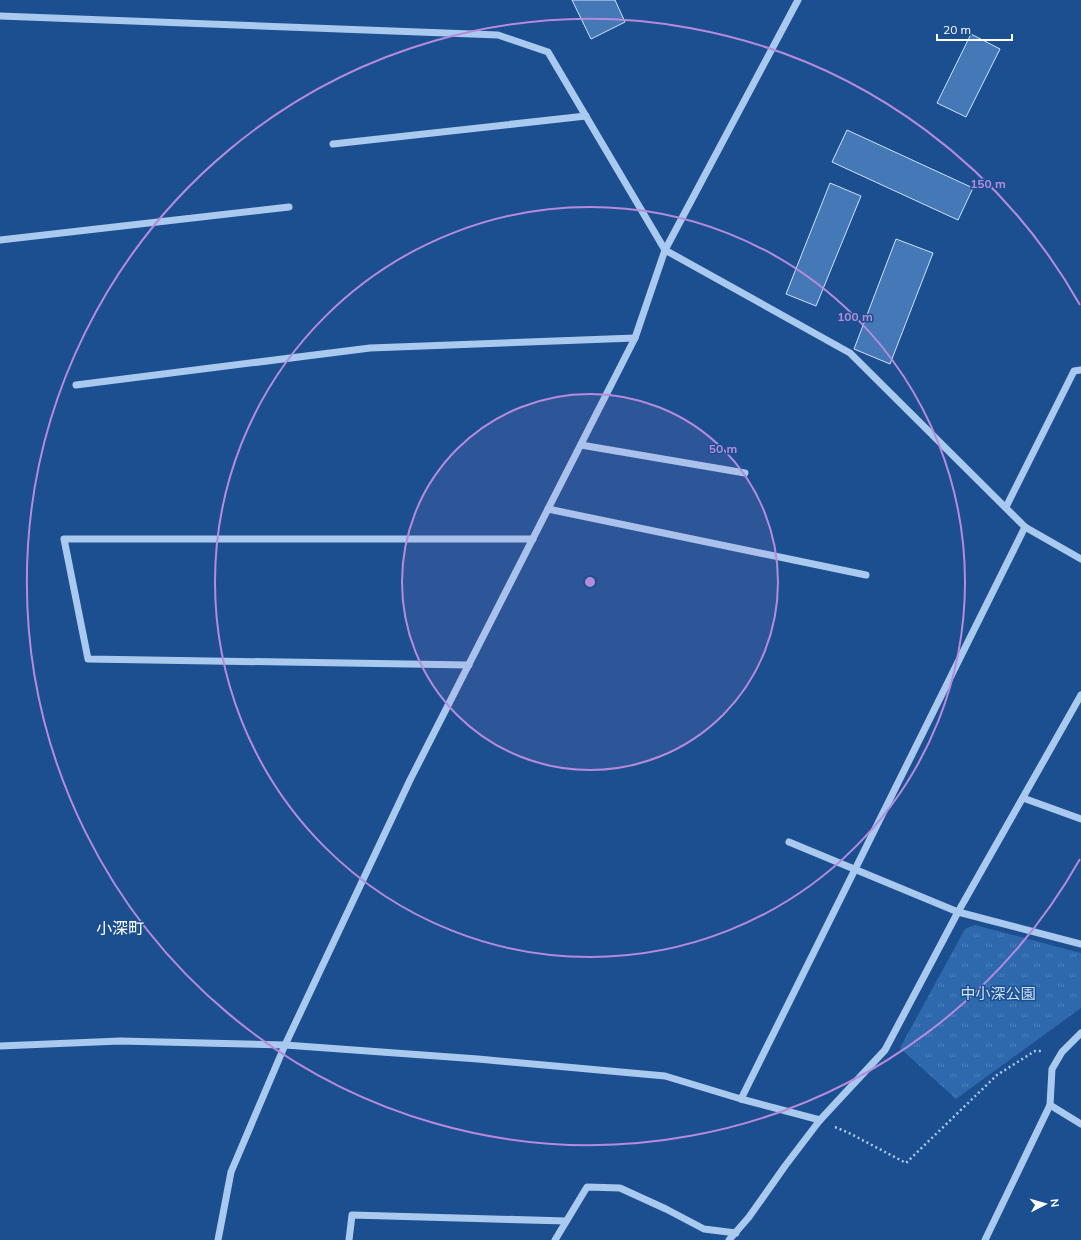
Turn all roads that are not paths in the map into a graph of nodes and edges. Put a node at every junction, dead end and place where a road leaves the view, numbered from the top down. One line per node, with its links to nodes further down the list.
1 (798, 0): 7 (street)
2 (0, 16): 3 (street)
3 (586, 116): 4 (street); 7 (street)
4 (333, 144)
5 (289, 207): 6 (street)
6 (0, 240)
7 (665, 250): 8 (street); 13 (street)
8 (635, 338): 10 (street); 11 (street)
9 (1081, 370): 13 (street)
10 (76, 385)
11 (581, 445): 12 (street); 14 (street)
12 (746, 473)
13 (1006, 508): 15 (street)
14 (548, 509): 16 (street); 18 (street)
15 (1025, 527): 17 (street); 24 (street)
16 (533, 539): 19 (street); 19 (street)
17 (1081, 560)
18 (866, 575)
19 (469, 665): 28 (street)
20 (1081, 695): 21 (street)
21 (1023, 798): 22 (street); 25 (street)
22 (1081, 819)
23 (789, 842): 24 (street)
24 (855, 869): 25 (street); 30 (street)
25 (958, 912): 26 (street); 32 (street)
26 (1081, 944)
27 (1081, 1033): 31 (street)
28 (285, 1044): 29 (street); 30 (street); 36 (street)
29 (0, 1046)
30 (741, 1099): 32 (street)
31 (1050, 1106): 33 (street); 40 (street)
32 (820, 1120): 35 (street)
33 (1081, 1124)
34 (566, 1221): 35 (street); 37 (street); 38 (street)
35 (736, 1233): 39 (street)
36 (218, 1240)
37 (349, 1240)
38 (555, 1240)
39 (730, 1240)
40 (986, 1240)

